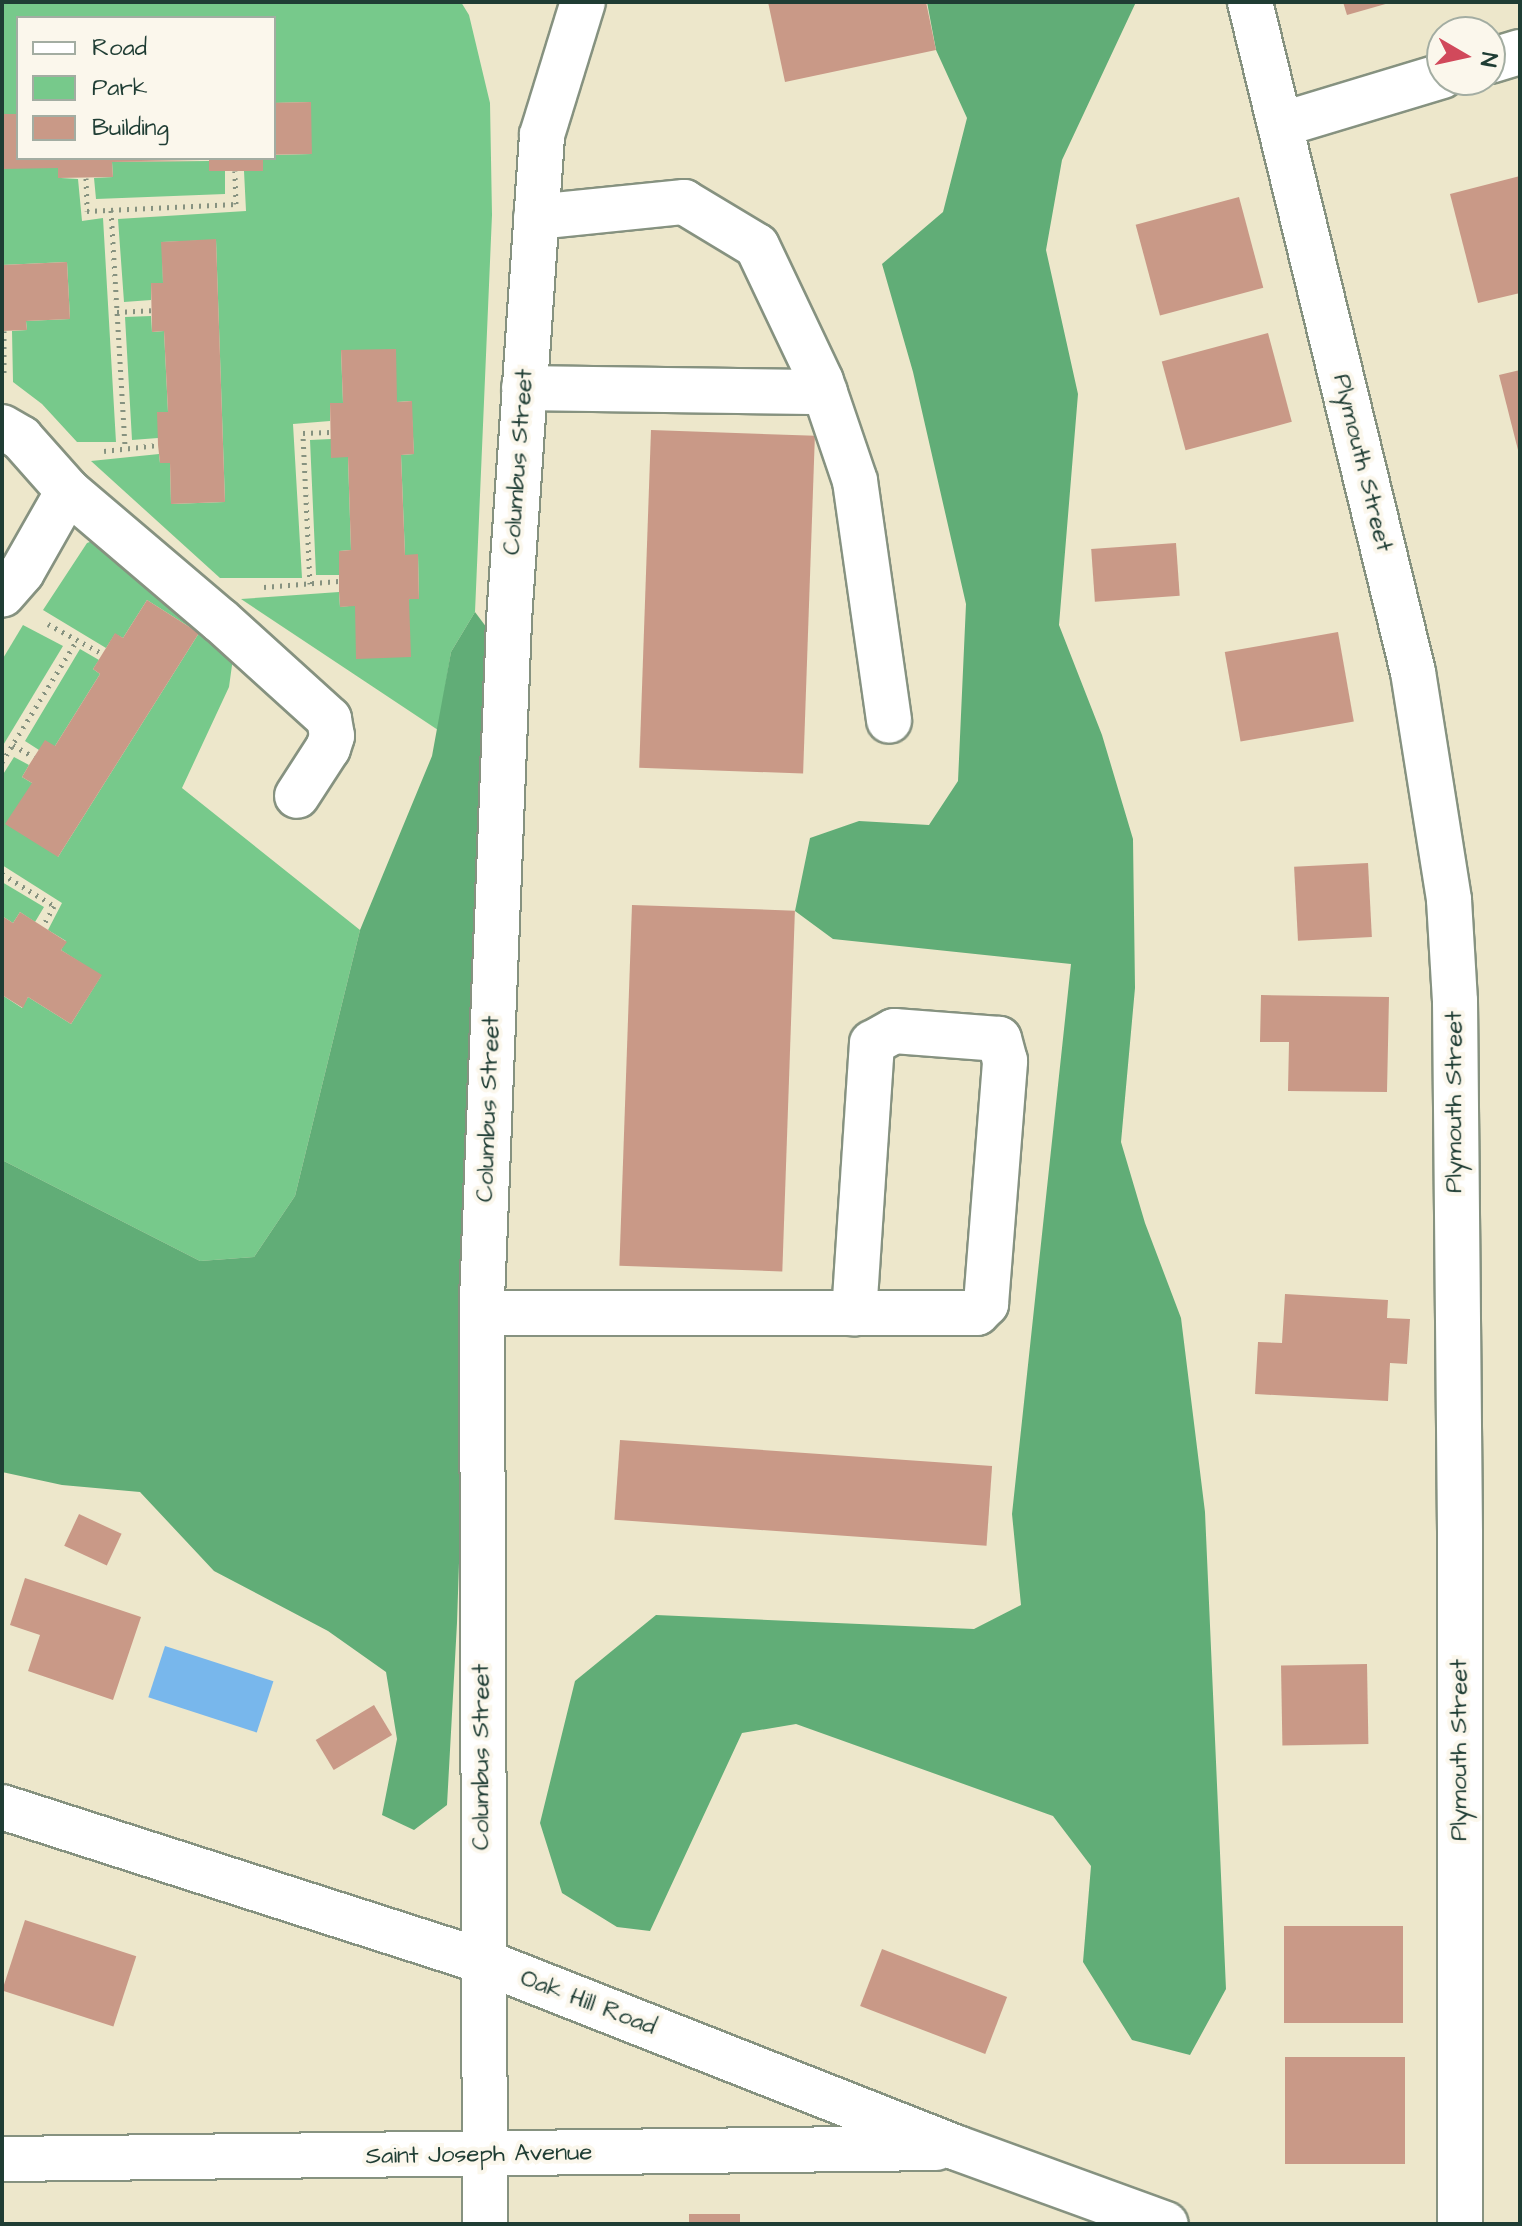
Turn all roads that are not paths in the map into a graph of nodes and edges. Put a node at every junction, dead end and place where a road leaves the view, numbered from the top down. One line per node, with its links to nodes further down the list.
1 (583, 2): 5 (street, Columbus Street)
2 (1250, 2): 4 (street, Plymouth Street)
3 (1426, 81): 4 (street)
4 (1280, 125): 22 (street, Plymouth Street)
5 (536, 217): 6 (street, Columbus Street); 7 (street)
6 (524, 388): 7 (street); 13 (street, Columbus Street)
7 (825, 392): 11 (street)
8 (2, 427): 9 (street)
9 (68, 491): 10 (street); 12 (street)
10 (2, 595)
11 (889, 721)
12 (297, 796)
13 (482, 1313): 14 (street); 16 (street, Columbus Street)
14 (854, 1313): 14 (street)
15 (2, 1807): 16 (street, Oak Hill Road)
16 (482, 1961): 17 (street, Oak Hill Road); 18 (street, Columbus Street)
17 (957, 2148): 18 (street, Saint Joseph Avenue); 21 (street, Oak Hill Road)
18 (484, 2156): 19 (street, Saint Joseph Avenue); 20 (street, Columbus Street)
19 (2, 2159)
20 (485, 2224)
21 (1166, 2224)
22 (1460, 2224)

